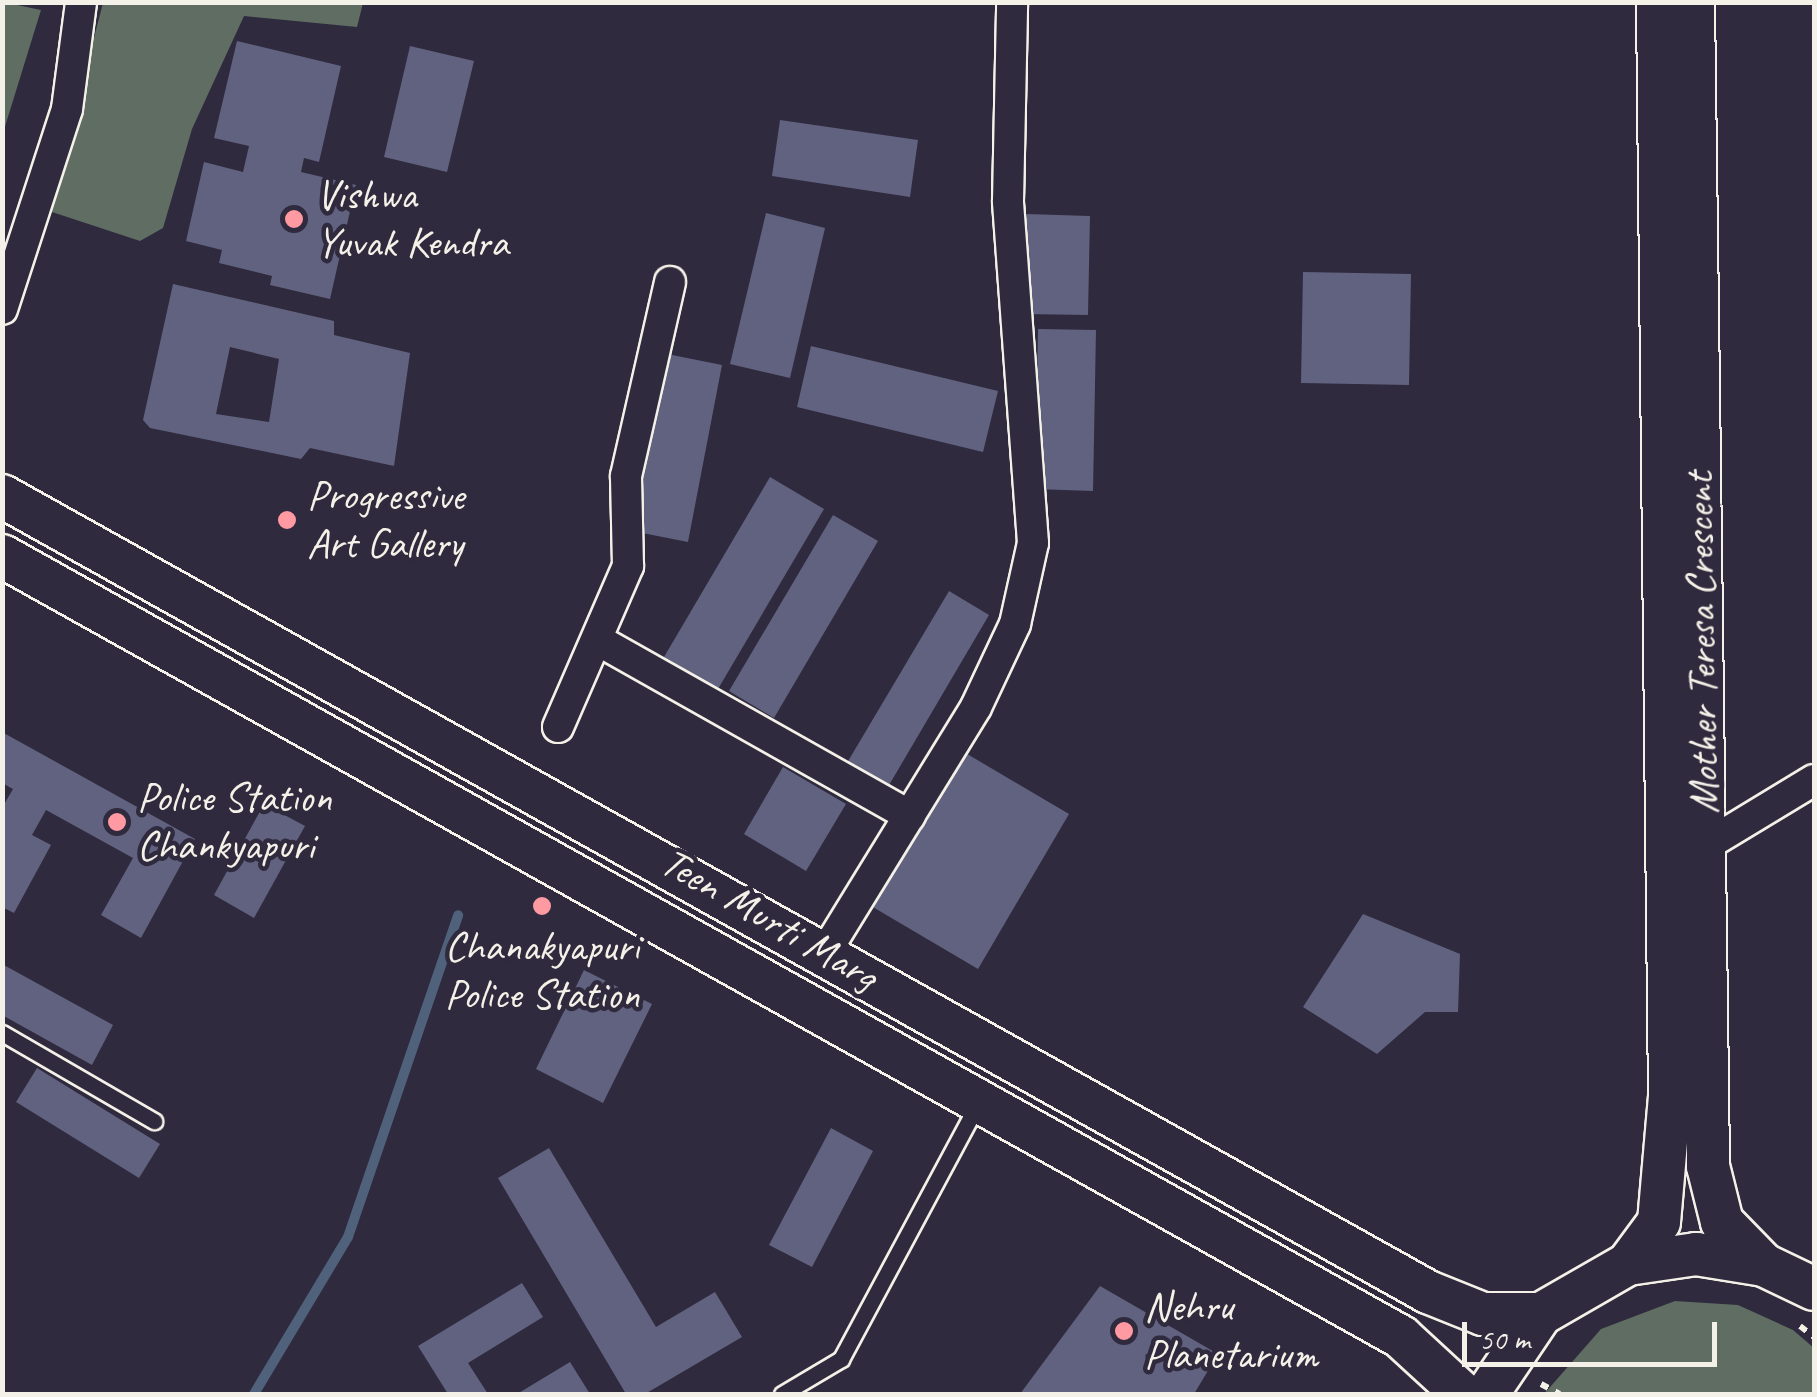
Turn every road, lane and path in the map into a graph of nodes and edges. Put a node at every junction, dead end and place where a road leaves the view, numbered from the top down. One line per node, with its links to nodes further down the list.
1 (82, 2): 6 (street)
2 (1012, 2): 12 (street)
3 (1658, 2): 18 (main road, Mother Teresa Crescent)
4 (1692, 2): 13 (main road, Mother Teresa Crescent)
5 (670, 282): 10 (street)
6 (2, 308)
7 (2, 496): 14 (main road, Teen Murti Marg)
8 (2, 556): 16 (main road, Teen Murti Marg)
9 (604, 643): 12 (street)
10 (558, 727)
11 (1814, 780): 13 (street)
12 (910, 816): 14 (street)
13 (1705, 846): 19 (main road, Mother Teresa Crescent)
14 (826, 951): 21 (main road, Teen Murti Marg)
15 (2, 1033): 17 (lane)
16 (978, 1104): 25 (lane); 26 (main road, Teen Murti Marg)
17 (154, 1121)
18 (1628, 1264): 19 (main road); 21 (main road)
19 (1764, 1265): 20 (main road)
20 (1802, 1304): 22 (path)
21 (1541, 1314): 27 (main road)
22 (1814, 1338)
23 (1547, 1373): 24 (path)
24 (1540, 1384): 28 (path); 29 (path)
25 (782, 1394)
26 (1463, 1394)
27 (1488, 1394)
28 (1535, 1394)
29 (1560, 1394)

